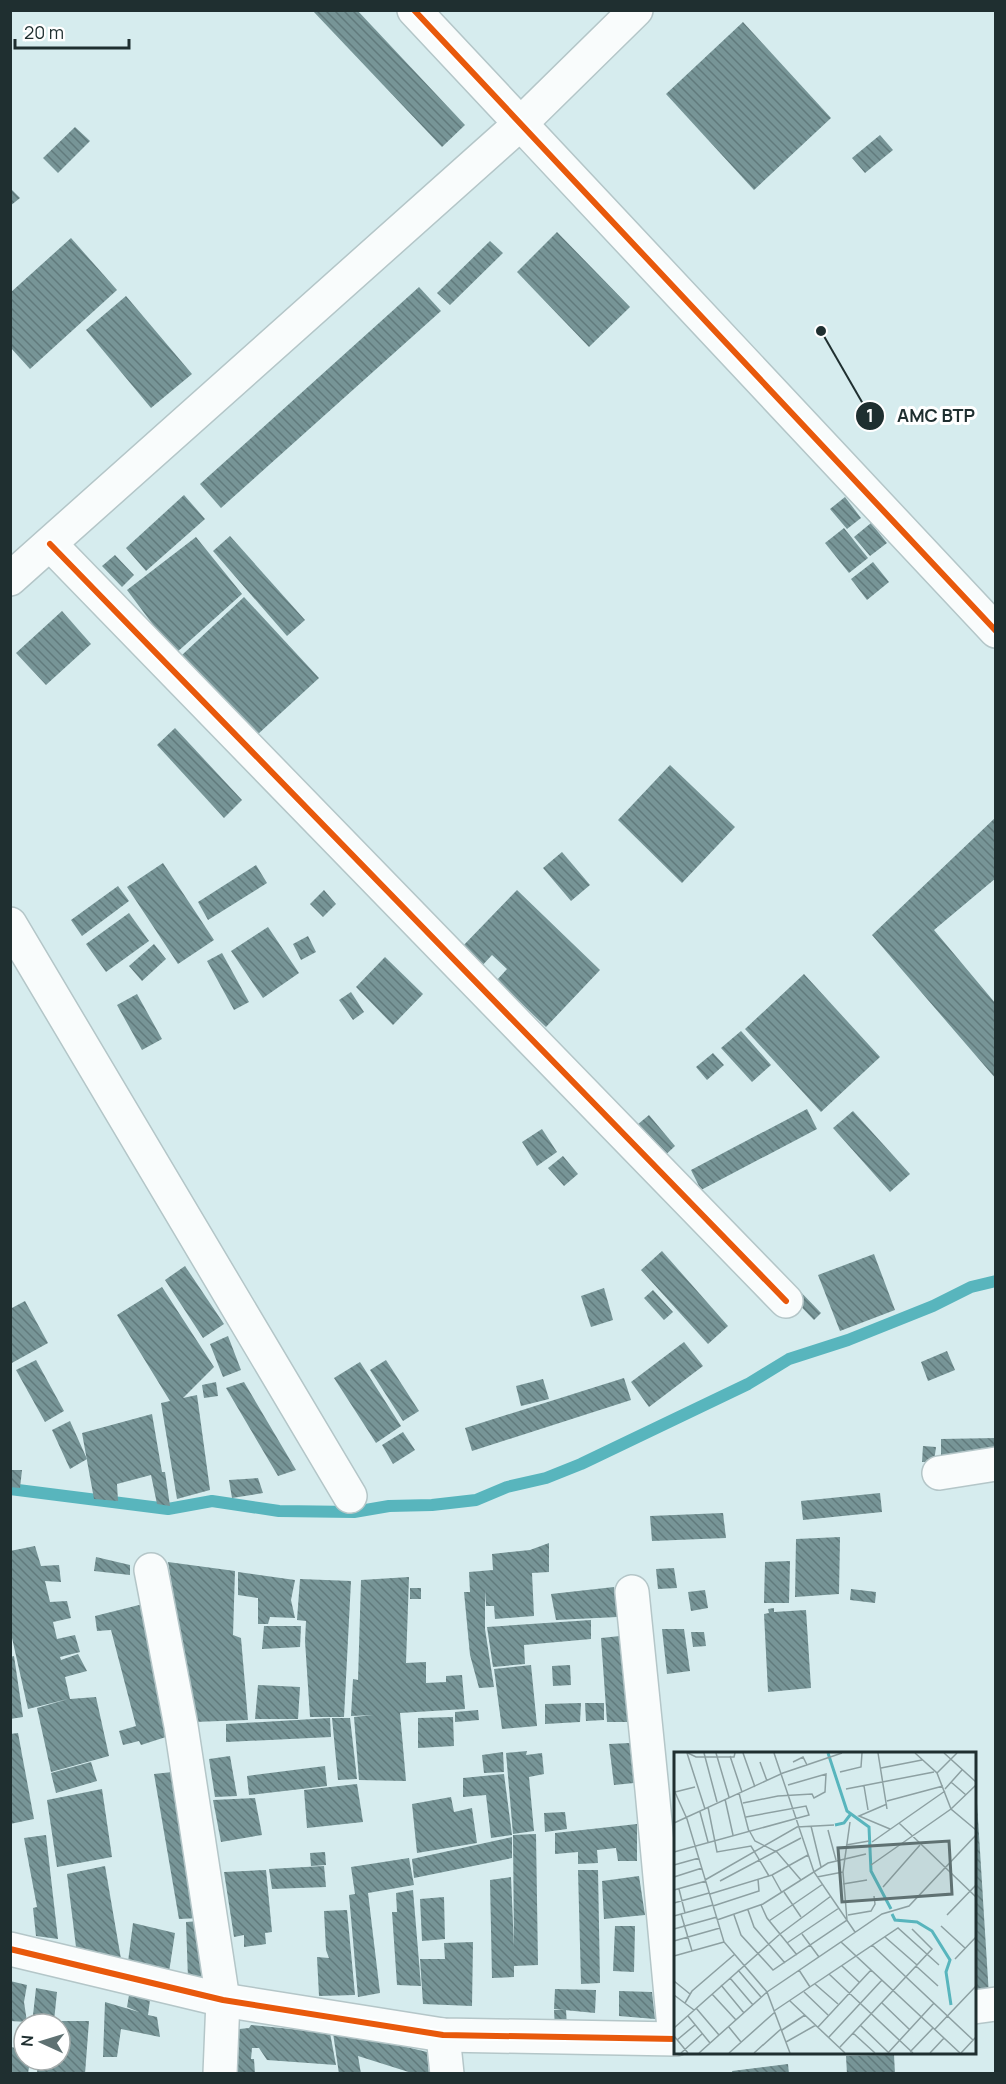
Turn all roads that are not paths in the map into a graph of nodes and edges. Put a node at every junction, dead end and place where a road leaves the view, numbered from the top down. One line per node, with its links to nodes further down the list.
1 (414, 10): 3 (street)
2 (636, 10): 3 (street)
3 (520, 124): 4 (street); 6 (street)
4 (50, 544): 5 (street); 8 (street)
5 (10, 579)
6 (996, 631)
7 (10, 924): 11 (street)
8 (786, 1301)
9 (996, 1464): 10 (street)
10 (939, 1473)
11 (350, 1497)
12 (152, 1570): 15 (street)
13 (632, 1592): 18 (street)
14 (10, 1949): 15 (street)
15 (223, 2000): 19 (street); 21 (street)
16 (996, 2004): 17 (street)
17 (976, 2007)
18 (674, 2028)
19 (443, 2036): 20 (street); 22 (street)
20 (674, 2039)
21 (220, 2073)
22 (447, 2073)

